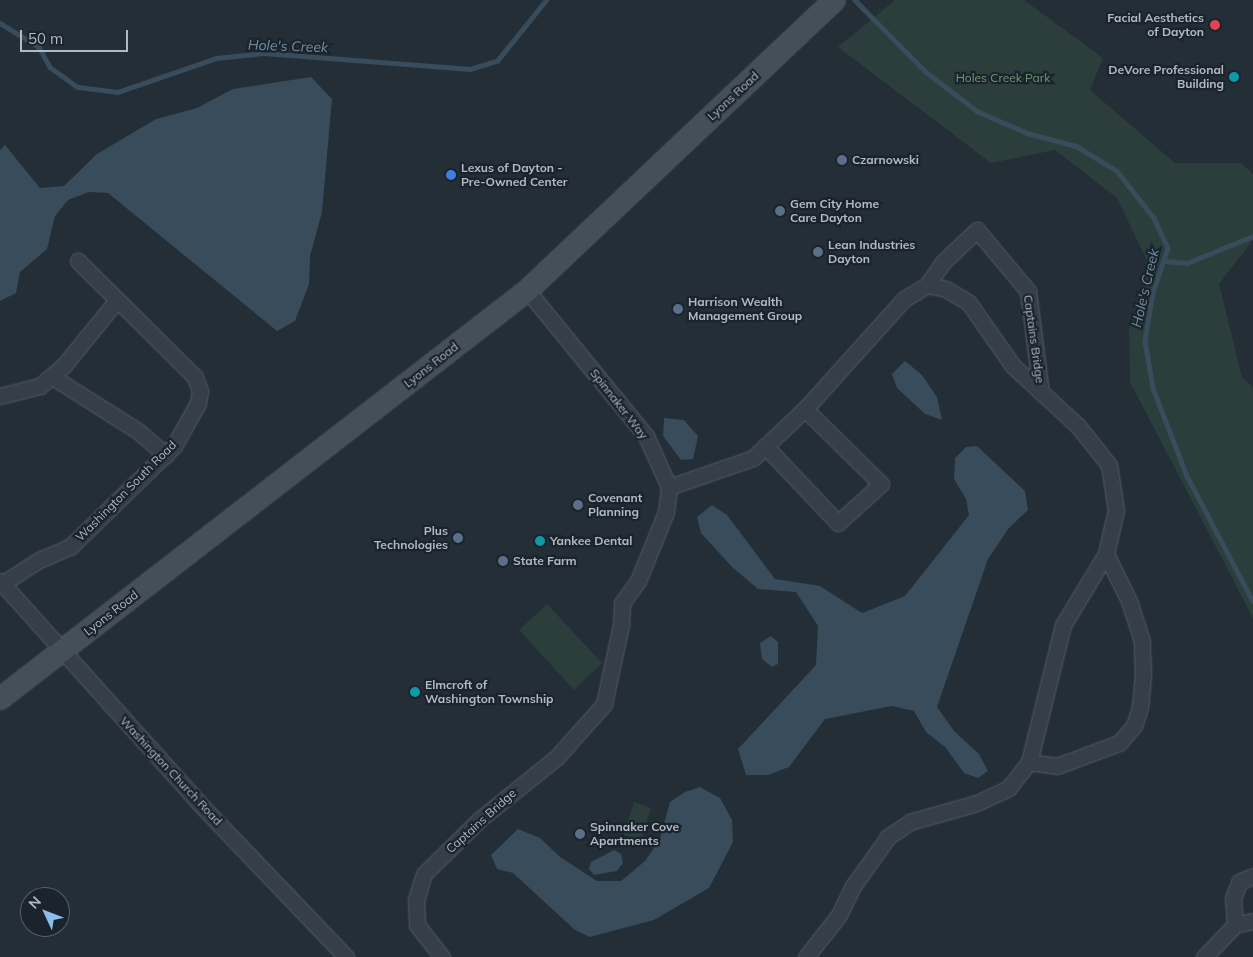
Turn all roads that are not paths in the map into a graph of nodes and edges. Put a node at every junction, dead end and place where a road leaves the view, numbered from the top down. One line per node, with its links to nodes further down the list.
1 (834, 0): 4 (main road, Lyons Road)
2 (78, 261): 5 (street, Washington South Road)
3 (927, 285): 7 (street, Captains Bridge); 7 (street, Captains Bridge); 9 (street, Captains Bridge)
4 (527, 290): 12 (street, Spinnaker Way); 15 (main road, Lyons Road)
5 (117, 300): 6 (street); 11 (street, Washington South Road)
6 (51, 376): 8 (street); 11 (street)
7 (1041, 392): 13 (street, Captains Bridge)
8 (0, 396)
9 (805, 409): 10 (street, Captains Bridge); 10 (street)
10 (765, 446): 12 (street, Captains Bridge)
11 (166, 454): 14 (street, Washington South Road)
12 (669, 487): 22 (street, Captains Bridge)
13 (1106, 554): 17 (street, Captains Bridge); 17 (street)
14 (1, 582): 15 (street, Washington Church Road)
15 (61, 652): 16 (main road, Lyons Road); 21 (street, Washington Church Road)
16 (0, 698)
17 (1029, 762): 23 (street, Captains Bridge)
18 (1253, 876): 20 (street)
19 (1253, 921): 20 (street)
20 (1235, 925): 24 (street)
21 (346, 957)
22 (442, 957)
23 (806, 957)
24 (1204, 957)

